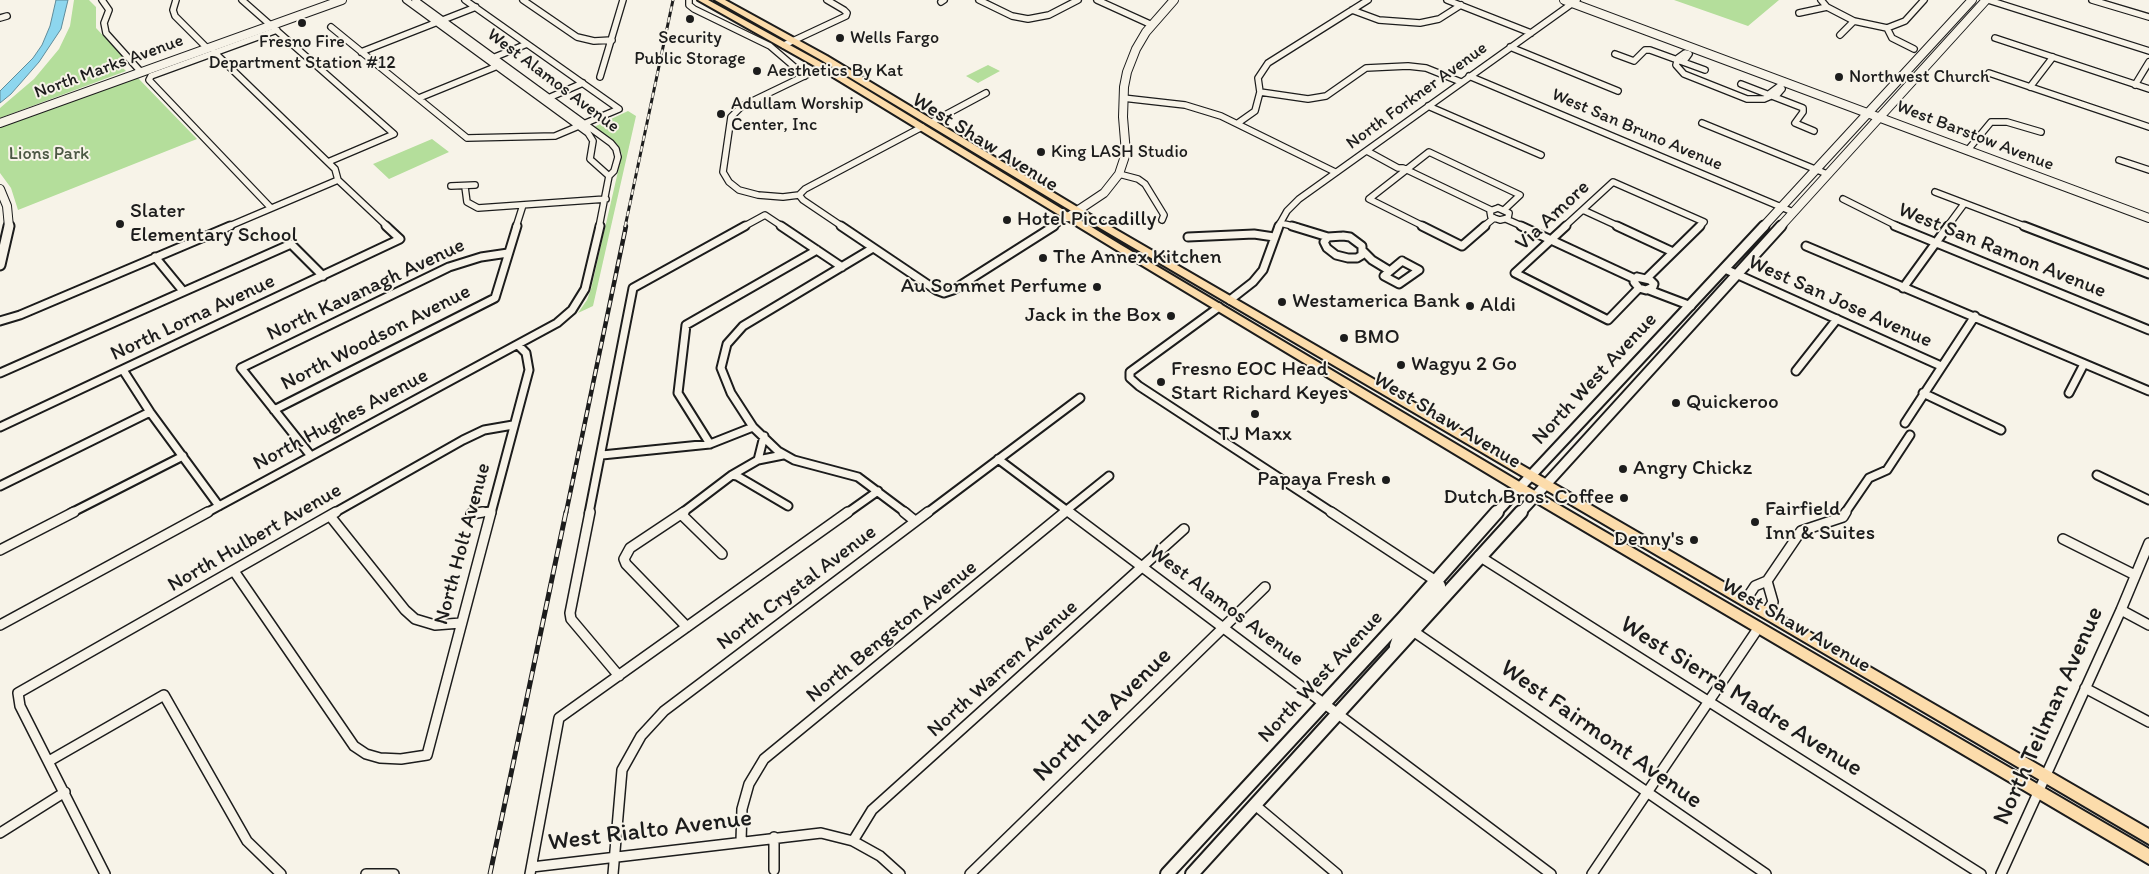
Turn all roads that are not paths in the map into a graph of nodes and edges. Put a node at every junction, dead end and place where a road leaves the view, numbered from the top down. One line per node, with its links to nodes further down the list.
1 (102, 0): 64 (street)
2 (176, 0): 49 (street)
3 (242, 0): 40 (street)
4 (342, 0): 26 (main road, North Marks Avenue)
5 (406, 0): 36 (street, West Alamos Avenue)
6 (415, 0): 36 (street, West Alamos Avenue)
7 (465, 0): 29 (street)
8 (523, 0): 45 (street)
9 (622, 0): 45 (street)
10 (702, 0): 48 (main road, West Shaw Avenue)
11 (719, 0): 46 (main road, West Shaw Avenue)
12 (827, 0): 46 (street)
13 (979, 0): 14 (street)
14 (1078, 0)
15 (1097, 0): 38 (street)
16 (1174, 0): 38 (main road)
17 (1368, 0): 31 (street)
18 (1447, 0): 28 (street)
19 (1564, 0): 27 (main road, West Barstow Avenue)
20 (1821, 0): 30 (street)
21 (1922, 0): 41 (street)
22 (1972, 0): 85 (main road, North West Avenue)
23 (1987, 0): 53 (street); 86 (main road, North West Avenue)
24 (2092, 0): 34 (street)
25 (689, 1): 66 (street)
26 (329, 2): 40 (main road, North Marks Avenue)
27 (1575, 2): 42 (street, North Forkner Avenue); 52 (main road, West Barstow Avenue)
28 (1461, 5): 31 (street); 42 (street)
29 (476, 7): 36 (street); 47 (street)
30 (1827, 7): 32 (street); 37 (street)
31 (1352, 10): 77 (street)
32 (1799, 13)
33 (7, 16): 35 (street)
34 (2149, 17)
35 (0, 18)
36 (440, 21): 55 (street); 58 (street, West Alamos Avenue)
37 (1854, 21): 41 (street); 43 (street)
38 (1152, 24): 82 (main road)
39 (331, 27): 55 (street)
40 (275, 28): 49 (main road, North Marks Avenue); 54 (street, North Marks Avenue); 103 (street)
41 (1888, 28): 51 (street)
42 (1531, 33): 50 (street, North Forkner Avenue)
43 (1840, 35)
44 (1995, 38): 57 (street)
45 (612, 40): 68 (street)
46 (794, 41): 48 (street); 76 (main road, West Shaw Avenue)
47 (528, 44): 58 (street); 70 (street)
48 (784, 46): 62 (main road, West Shaw Avenue)
49 (207, 48): 64 (main road, North Marks Avenue)
50 (1510, 48): 67 (street, North Forkner Avenue); 78 (street)
51 (1914, 49)
52 (1691, 50): 59 (street); 72 (main road, West Barstow Avenue)
53 (2149, 51)
54 (214, 52): 103 (street); 123 (street, North Marks Avenue)
55 (361, 52): 81 (street)
56 (1615, 54): 59 (street)
57 (2053, 57): 73 (street); 74 (street)
58 (491, 59): 61 (street, West Alamos Avenue)
59 (1678, 61): 63 (street); 80 (street)
60 (2149, 62): 73 (street)
61 (500, 65): 81 (street); 83 (street, West Alamos Avenue)
62 (823, 67): 66 (street); 76 (main road, West Shaw Avenue)
63 (1706, 70)
64 (141, 72): 88 (main road, North Marks Avenue)
65 (1989, 73): 74 (street)
66 (805, 76): 117 (street)
67 (1469, 76): 69 (street, North Forkner Avenue); 122 (street, West San Bruno Avenue)
68 (600, 77)
69 (1461, 82): 77 (street); 84 (street, North Forkner Avenue)
70 (583, 83): 83 (street); 91 (street)
71 (1741, 84): 80 (street)
72 (1783, 85): 80 (street); 85 (main road, West Barstow Avenue)
73 (2135, 85): 75 (street)
74 (2030, 87): 93 (street)
75 (2149, 89)
76 (870, 90): 87 (main road, West Shaw Avenue); 92 (main road, West Shaw Avenue)
77 (1260, 92): 89 (street)
78 (1618, 92)
79 (986, 93): 87 (street)
80 (1771, 96): 94 (street)
81 (419, 98): 91 (street)
82 (1123, 98): 89 (street); 108 (main road)
83 (546, 99): 91 (street, West Alamos Avenue)
84 (1428, 106): 99 (street, North Forkner Avenue); 100 (street)
85 (1869, 114): 86 (main road, West Barstow Avenue); 105 (main road, North West Avenue)
86 (1880, 118): 98 (main road, West Barstow Avenue); 109 (main road, North West Avenue)
87 (932, 122): 101 (main road, West Shaw Avenue)
88 (0, 123)
89 (1238, 123): 107 (street)
90 (1702, 123): 105 (street)
91 (582, 126): 96 (street, West Alamos Avenue); 97 (street, West Alamos Avenue)
92 (922, 127): 101 (main road); 117 (street); 128 (main road, West Shaw Avenue)
93 (2149, 127)
94 (1814, 131)
95 (2041, 132): 98 (street)
96 (603, 137): 97 (street); 110 (street, West Alamos Avenue)
97 (593, 141): 110 (street, West Alamos Avenue)
98 (1966, 150): 132 (main road, West Barstow Avenue)
99 (1370, 152): 104 (street); 107 (street, North Forkner Avenue)
100 (1541, 156)
101 (990, 157): 128 (main road, West Shaw Avenue)
102 (2119, 160): 106 (street)
103 (328, 162): 111 (street)
104 (1405, 169): 124 (street); 125 (street); 130 (street)
105 (1816, 169): 109 (street); 122 (main road, North West Avenue)
106 (2149, 170)
107 (1335, 172): 134 (street, North Forkner Avenue)
108 (1119, 174): 128 (main road); 133 (street)
109 (1827, 174): 127 (main road, North West Avenue)
110 (609, 176): 118 (street, North Hughes Avenue)
111 (338, 180): 123 (street); 155 (street, North Lorna Avenue)
112 (475, 185): 114 (street)
113 (451, 186): 114 (street)
114 (465, 187): 121 (street)
115 (0, 189): 129 (main road)
116 (1934, 192): 120 (street)
117 (799, 195): 141 (street)
118 (606, 199): 121 (street); 171 (street, North Hughes Avenue)
119 (1844, 199): 139 (street, West San Ramon Avenue)
120 (1964, 204): 139 (street); 154 (street)
121 (523, 205): 145 (street)
122 (1782, 207): 127 (street, West San Bruno Avenue); 151 (main road, North West Avenue)
123 (271, 208): 146 (street)
124 (1491, 210): 125 (street); 130 (street)
125 (1504, 210): 131 (street)
126 (1583, 210): 138 (street, Via Amore); 144 (street); 144 (street, Via Amore)
127 (1793, 212): 153 (main road, North West Avenue)
128 (1073, 214): 141 (street); 158 (main road, West Shaw Avenue); 163 (main road, West Shaw Avenue)
129 (4, 216): 149 (main road)
130 (1494, 218): 131 (street)
131 (1508, 218): 138 (street)
132 (2149, 218)
133 (1162, 220)
134 (1280, 222): 135 (street, North Forkner Avenue); 137 (street)
135 (1274, 236): 136 (street); 163 (street, North Forkner Avenue)
136 (1188, 237)
137 (1328, 238): 143 (street); 147 (street)
138 (1549, 238): 157 (street); 160 (street, Via Amore)
139 (1936, 243): 161 (street); 170 (street, West San Ramon Avenue)
140 (1806, 246): 161 (street)
141 (873, 248): 150 (street)
142 (817, 250): 150 (street); 197 (street); 198 (street)
143 (1364, 252): 147 (street); 148 (street)
144 (1673, 252): 156 (street)
145 (508, 253): 188 (street, North Woodson Avenue); 188 (street, North Kavanagh Avenue)
146 (156, 257): 162 (street); 168 (street)
147 (1357, 258): 148 (street)
148 (1372, 260): 152 (street)
149 (0, 264)
150 (842, 267): 193 (street)
151 (1725, 269): 153 (street, West San Jose Avenue); 164 (main road, North West Avenue)
152 (1390, 270): 152 (street)
153 (1737, 274): 167 (street, West San Jose Avenue); 172 (main road, North West Avenue)
154 (2149, 274)
155 (323, 276): 162 (street); 177 (street, North Lorna Avenue)
156 (1647, 278): 157 (street); 159 (street)
157 (1635, 279): 160 (street)
158 (1182, 285): 163 (main road); 165 (main road, West Shaw Avenue)
159 (1651, 287): 160 (street); 164 (street)
160 (1639, 288)
161 (1903, 288): 166 (street)
162 (183, 290): 179 (street)
163 (1230, 300): 169 (main road, West Shaw Avenue)
164 (1687, 304): 172 (main road); 176 (main road, North West Avenue)
165 (1218, 307): 169 (main road); 173 (main road, West Shaw Avenue); 232 (street)
166 (1975, 316): 174 (street); 175 (street)
167 (1837, 319): 175 (street, West San Jose Avenue); 178 (street)
168 (0, 321)
169 (1278, 328): 180 (main road, West Shaw Avenue)
170 (2149, 330)
171 (518, 345): 191 (street, North Holt Avenue); 201 (street, North Hughes Avenue)
172 (1671, 345): 187 (main road, North West Avenue)
173 (1290, 349): 180 (main road); 185 (main road, West Shaw Avenue)
174 (2084, 364): 181 (street); 183 (street)
175 (1941, 366): 182 (street)
176 (1632, 369): 187 (main road); 207 (main road, North West Avenue)
177 (123, 370): 189 (street); 192 (street, North Lorna Avenue)
178 (1796, 371)
179 (0, 373)
180 (1362, 377): 186 (main road, West Shaw Avenue)
181 (2149, 391)
182 (1923, 393): 190 (street); 194 (street)
183 (2069, 393)
184 (1080, 398): 202 (street, North Crystal Avenue)
185 (1373, 399): 186 (main road); 210 (main road, West Shaw Avenue)
186 (1408, 403): 207 (main road, West Shaw Avenue)
187 (1616, 407): 208 (main road, North West Avenue)
188 (274, 410): 201 (street)
189 (150, 412): 200 (street); 209 (street)
190 (1905, 423)
191 (513, 425): 217 (street, North Holt Avenue); 220 (street, North Hulbert Avenue)
192 (0, 427)
193 (753, 427): 196 (street); 197 (street)
194 (2001, 430)
195 (1910, 435): 233 (street)
196 (764, 436): 199 (street); 203 (street)
197 (710, 444): 198 (street)
198 (602, 455): 247 (street)
199 (784, 455): 203 (street); 211 (street)
200 (183, 456): 214 (street); 225 (street)
201 (311, 456): 214 (street, North Hughes Avenue)
202 (998, 459): 216 (street, West Alamos Avenue); 221 (street, North Crystal Avenue)
203 (758, 460): 204 (street)
204 (732, 475): 215 (street); 219 (street)
205 (2096, 475): 213 (street)
206 (1109, 476): 216 (street, North Bengston Avenue)
207 (1531, 476): 208 (main road, West Shaw Avenue); 210 (main road, North West Avenue)
208 (1545, 484): 212 (main road, North West Avenue); 235 (main road, West Shaw Avenue)
209 (0, 486)
210 (1519, 487): 212 (main road, West Shaw Avenue); 232 (main road, North West Avenue)
211 (878, 491): 221 (street); 241 (street)
212 (1534, 496): 227 (main road, North West Avenue); 229 (main road, West Shaw Avenue)
213 (2149, 500)
214 (219, 506): 239 (street, North Hughes Avenue)
215 (788, 506)
216 (1067, 510): 228 (street, West Alamos Avenue); 262 (street, North Bengston Avenue)
217 (491, 511): 218 (street); 238 (street, North Holt Avenue)
218 (471, 514)
219 (681, 514): 226 (street); 241 (street)
220 (330, 516): 230 (street, North Hulbert Avenue); 238 (street)
221 (915, 521): 265 (street, North Crystal Avenue)
222 (1184, 529): 228 (street, North Warren Avenue)
223 (2063, 539): 231 (street)
224 (2149, 543): 231 (street, North Teilman Avenue)
225 (0, 550)
226 (722, 554)
227 (1479, 556): 244 (main road, North West Avenue); 249 (street, West Sierra Madre Avenue)
228 (1142, 567): 243 (street, West Alamos Avenue); 263 (street, North Warren Avenue)
229 (1658, 567): 237 (main road); 242 (main road, West Shaw Avenue)
230 (234, 571): 238 (street, North Holt Avenue); 253 (street, North Hulbert Avenue)
231 (2135, 575): 236 (street, North Teilman Avenue)
232 (1436, 581): 245 (main road); 250 (main road, North West Avenue)
233 (1767, 581): 235 (street); 237 (street)
234 (1265, 587): 243 (street, North Ila Avenue)
235 (1745, 601): 237 (main road, West Shaw Avenue)
236 (2120, 610): 240 (street); 248 (street, North Teilman Avenue)
237 (1766, 613): 246 (main road, West Shaw Avenue)
238 (461, 623)
239 (0, 624)
240 (2149, 624)
241 (687, 627): 247 (street)
242 (1760, 627): 246 (main road); 249 (street); 255 (main road, West Shaw Avenue)
243 (1223, 628): 250 (street, West Alamos Avenue); 274 (street, North Ila Avenue)
244 (1413, 631): 245 (main road, North West Avenue); 257 (street, West Fairmont Avenue)
245 (1396, 650): 251 (main road, North West Avenue)
246 (1854, 665): 254 (main road, West Shaw Avenue)
247 (619, 676): 266 (street)
248 (2085, 688): 252 (street); 254 (street, North Teilman Avenue)
249 (1708, 702): 257 (street); 281 (street, West Sierra Madre Avenue)
250 (1324, 704): 251 (street, West Alamos Avenue); 275 (main road, North West Avenue)
251 (1338, 714): 258 (main road, North West Avenue); 278 (street, West Alamos Avenue)
252 (2149, 722)
253 (49, 761): 256 (street); 270 (street)
254 (2044, 776): 255 (street, North Teilman Avenue); 261 (main road, West Shaw Avenue)
255 (2038, 791): 264 (main road, West Shaw Avenue); 282 (street, North Teilman Avenue)
256 (64, 792): 259 (street); 269 (street)
257 (1647, 793): 279 (street); 280 (street, West Fairmont Avenue)
258 (1255, 805): 276 (main road, North West Avenue); 277 (street)
259 (0, 833)
260 (774, 837): 262 (street, West Rialto Avenue); 263 (street, West Rialto Avenue); 267 (street, West Rialto Avenue)
261 (2149, 838)
262 (741, 840): 265 (street, West Rialto Avenue)
263 (853, 841): 273 (street, West Rialto Avenue)
264 (2149, 857)
265 (615, 858): 266 (street, West Rialto Avenue); 272 (street, North Crystal Avenue)
266 (531, 870)
267 (774, 870)
268 (395, 873): 271 (street)
269 (105, 874)
270 (281, 874)
271 (366, 874)
272 (613, 874)
273 (900, 874)
274 (970, 874)
275 (1167, 874)
276 (1192, 874)
277 (1337, 874)
278 (1551, 874)
279 (1592, 874)
280 (1766, 874)
281 (1981, 874)
282 (2000, 874)

